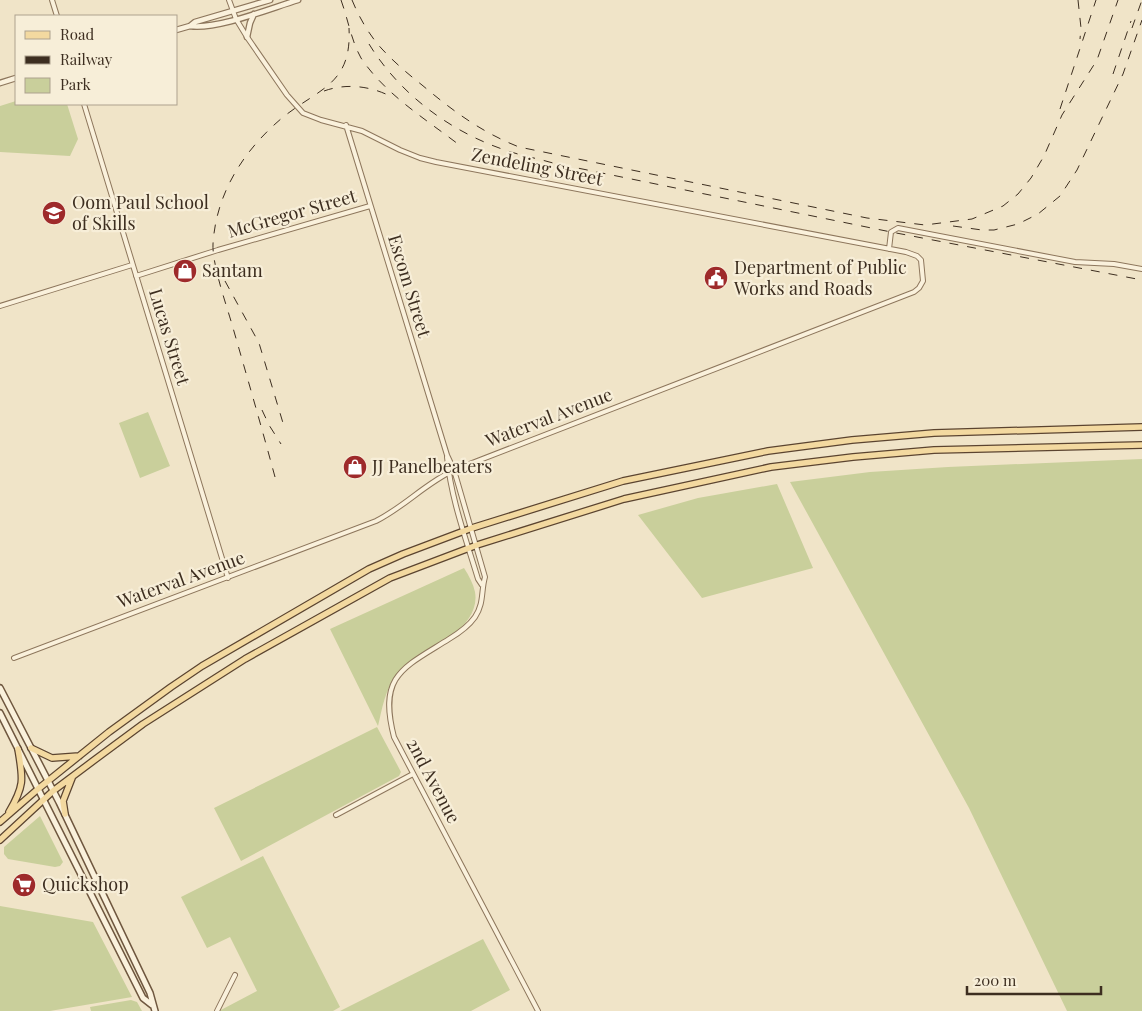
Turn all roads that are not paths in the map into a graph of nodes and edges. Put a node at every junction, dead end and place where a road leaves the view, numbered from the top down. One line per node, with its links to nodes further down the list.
1 (52, 0): 7 (street)
2 (229, 0): 5 (street, Zendeling Street)
3 (270, 0): 5 (street)
4 (298, 0): 6 (street)
5 (232, 11): 8 (street, Zendeling Street); 9 (street)
6 (254, 14): 8 (street); 11 (street)
7 (57, 15)
8 (236, 19): 9 (street); 11 (street, Zendeling Street)
9 (190, 26): 10 (street)
10 (178, 29)
11 (247, 37): 15 (street, Zendeling Street)
12 (15, 78): 13 (street)
13 (0, 82)
14 (84, 105): 19 (street, Lucas Street)
15 (346, 126): 16 (street, Escom Street); 17 (street, Zendeling Street)
16 (370, 206): 21 (street, McGregor Street); 25 (street, Escom Street)
17 (889, 248): 18 (street, Zendeling Street); 20 (street)
18 (906, 252): 26 (street, Waterval Avenue)
19 (132, 265): 21 (street, Lucas Street); 22 (street)
20 (1142, 269)
21 (136, 276): 32 (street, Lucas Street)
22 (0, 306)
23 (1142, 427): 28 (main road)
24 (1142, 445): 30 (main road)
25 (447, 455): 26 (street, Escom Street); 27 (street, Escom Street)
26 (454, 470): 27 (street, Waterval Avenue); 28 (street, Escom Street)
27 (448, 472): 29 (street, Escom Street); 32 (street, Waterval Avenue)
28 (472, 528): 29 (main road); 30 (street, Escom Street)
29 (463, 532): 31 (street, Escom Street); 39 (main road)
30 (477, 545): 31 (main road); 33 (street, 2nd Avenue)
31 (469, 548): 33 (street); 41 (main road)
32 (228, 578): 34 (street, Waterval Avenue)
33 (483, 585): 40 (street, 2nd Avenue)
34 (14, 658)
35 (0, 688): 37 (main road)
36 (0, 713): 38 (main road)
37 (31, 748): 39 (main road); 42 (main road)
38 (18, 749): 43 (main road); 48 (main road)
39 (79, 756): 42 (main road)
40 (413, 774): 47 (street); 55 (street, 2nd Avenue)
41 (72, 776): 44 (main road); 46 (main road)
42 (48, 781): 43 (main road); 44 (main road)
43 (38, 789): 45 (main road); 48 (main road)
44 (53, 791): 45 (main road); 46 (main road)
45 (43, 800): 50 (main road); 52 (main road)
46 (65, 814): 52 (main road)
47 (336, 815)
48 (5, 818): 49 (main road)
49 (0, 822)
50 (0, 840)
51 (235, 975): 54 (street)
52 (152, 1005): 53 (main road)
53 (155, 1011)
54 (216, 1011)
55 (538, 1011)

